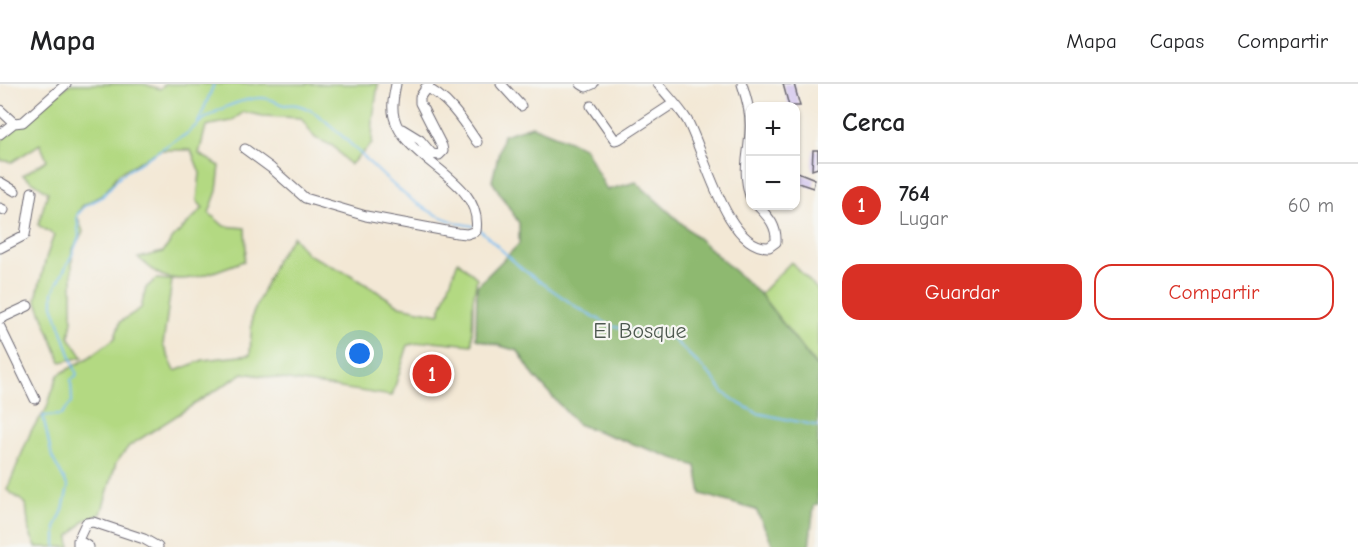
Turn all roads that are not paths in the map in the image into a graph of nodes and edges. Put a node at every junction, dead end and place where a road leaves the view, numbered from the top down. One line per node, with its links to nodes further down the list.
1 (66, 84): 13 (street)
2 (396, 84): 14 (street)
3 (501, 84): 10 (street)
4 (581, 84): 5 (street)
5 (593, 84)
6 (658, 84): 9 (street)
7 (742, 84): 18 (street)
8 (427, 86): 14 (street); 16 (street)
9 (674, 103): 11 (street); 22 (street)
10 (521, 106)
11 (591, 106)
12 (0, 110): 13 (street)
13 (14, 123): 15 (street)
14 (398, 126): 17 (street)
15 (0, 134)
16 (477, 142)
17 (244, 149)
18 (747, 156)
19 (0, 182): 20 (street)
20 (15, 190)
21 (32, 192): 23 (street)
22 (762, 210)
23 (0, 248)
24 (28, 306): 25 (street)
25 (0, 319)
26 (0, 327): 27 (street)
27 (34, 399)
28 (78, 543): 29 (street); 30 (street)
29 (89, 547)
30 (158, 547)

